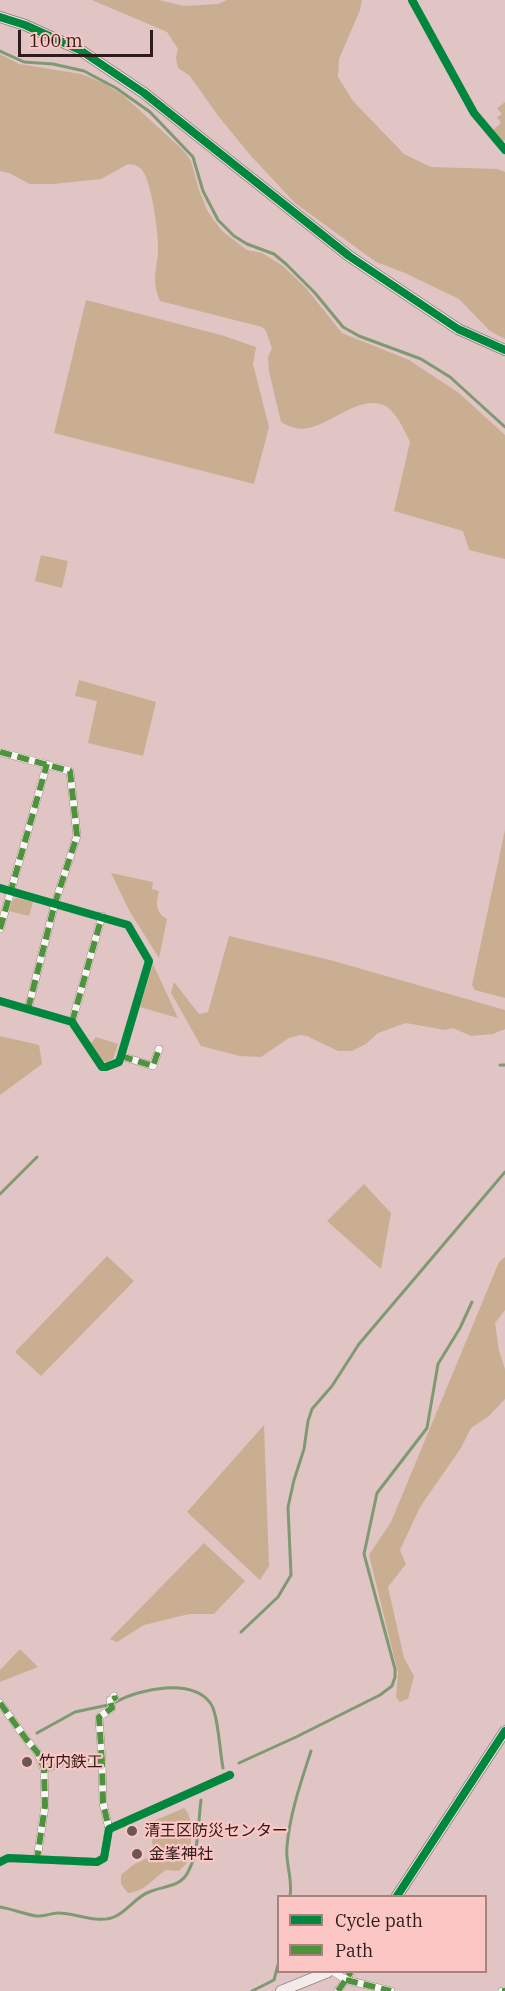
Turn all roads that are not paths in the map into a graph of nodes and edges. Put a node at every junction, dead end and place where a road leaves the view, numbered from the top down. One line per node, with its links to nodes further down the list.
1 (412, 0): 3 (street)
2 (0, 17): 4 (street)
3 (504, 148)
4 (505, 350)
5 (0, 752): 6 (street)
6 (47, 764): 8 (street); 9 (street)
7 (0, 888): 8 (street)
8 (11, 892): 9 (street); 11 (street)
9 (55, 903): 10 (street); 13 (street)
10 (102, 916): 14 (street); 16 (street)
11 (0, 929)
12 (0, 1001): 13 (street)
13 (28, 1009): 14 (street)
14 (72, 1022): 16 (street)
15 (159, 1049): 16 (street)
16 (121, 1056)
17 (114, 1696): 20 (street)
18 (0, 1703): 21 (street)
19 (505, 1731): 26 (street)
20 (102, 1762): 21 (street); 23 (street)
21 (44, 1769): 24 (street)
22 (230, 1775): 23 (street)
23 (109, 1829): 24 (street)
24 (37, 1859): 25 (street)
25 (0, 1862)
26 (398, 1895)
27 (323, 1973): 31 (street)
28 (337, 1973): 30 (street)
29 (350, 1973): 30 (street)
30 (346, 1980): 32 (street); 33 (street)
31 (281, 1991)
32 (339, 1991)
33 (391, 1991)

